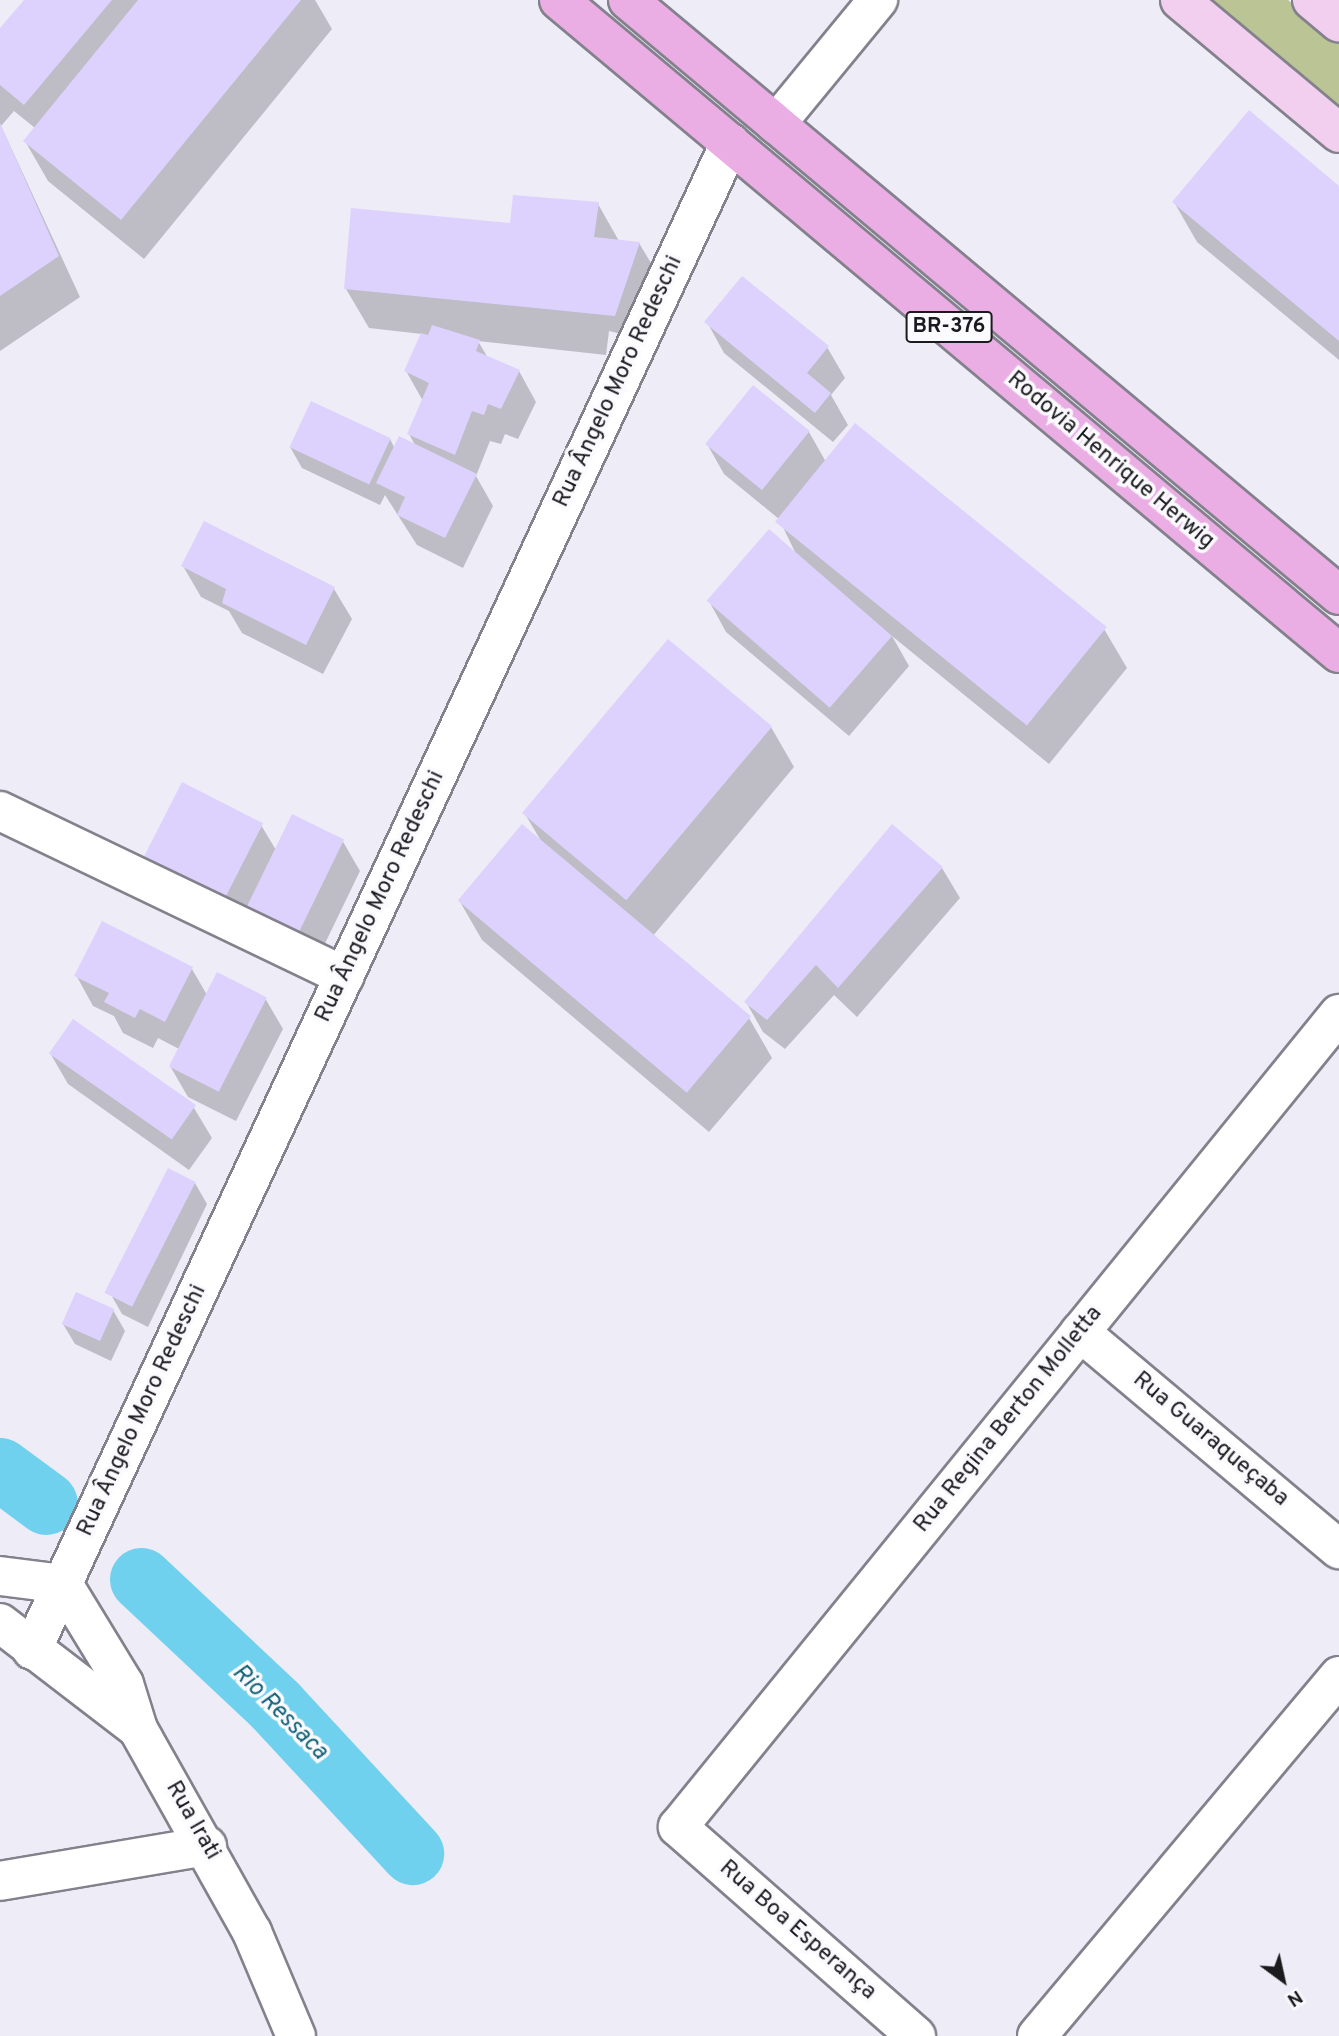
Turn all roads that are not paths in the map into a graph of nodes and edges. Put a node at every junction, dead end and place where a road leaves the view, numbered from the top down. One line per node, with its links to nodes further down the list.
1 (559, 0): 9 (highway, Rodovia Henrique Herwig / BR-376)
2 (628, 0): 7 (highway, Rodovia Henrique Herwig / BR-376)
3 (878, 0): 7 (street)
4 (1180, 0): 8 (main road)
5 (1312, 0): 6 (main road)
6 (1339, 23)
7 (776, 124): 10 (highway, Rodovia Henrique Herwig / BR-376)
8 (1339, 133)
9 (730, 143): 11 (highway, Rodovia Henrique Herwig / BR-376); 13 (street, Rua Ângelo Moro Redeschi)
10 (1339, 595)
11 (1339, 653)
12 (0, 811): 13 (street)
13 (344, 976): 18 (street, Rua Ângelo Moro Redeschi)
14 (1339, 1014): 15 (street, Rua Regina Berton Molletta)
15 (1080, 1332): 16 (street, Rua Guaraqueçaba); 23 (street, Rua Regina Berton Molletta)
16 (1339, 1549)
17 (0, 1576): 18 (street)
18 (63, 1584): 20 (street, Rua Ângelo Moro Redeschi); 22 (street)
19 (0, 1623): 20 (street, Rua Irati)
20 (32, 1650): 22 (street, Rua Irati)
21 (1339, 1675): 28 (street)
22 (138, 1729): 24 (street, Rua Irati)
23 (678, 1827): 27 (street, Rua Boa Esperança)
24 (207, 1846): 25 (street); 26 (street, Rua Irati)
25 (0, 1881)
26 (296, 2036)
27 (916, 2036)
28 (1037, 2036)

